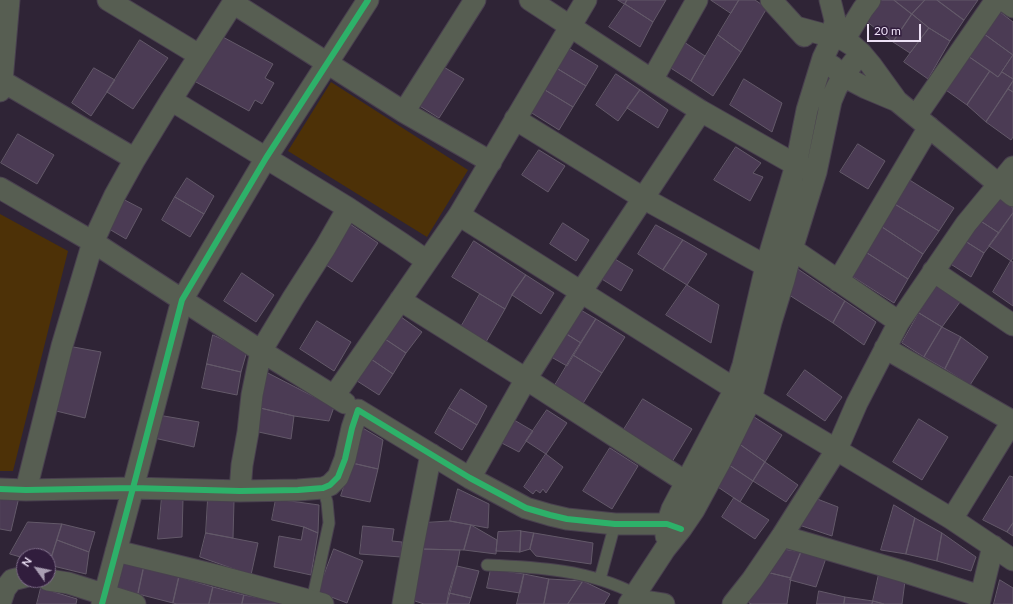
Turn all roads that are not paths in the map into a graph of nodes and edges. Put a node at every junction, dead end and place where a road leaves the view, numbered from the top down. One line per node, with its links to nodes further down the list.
1 (9, 0): 24 (street)
2 (108, 0): 19 (street)
3 (368, 0): 21 (street)
4 (475, 0): 28 (street)
5 (530, 0): 15 (street)
6 (586, 0): 15 (street)
7 (697, 0): 23 (street)
8 (771, 0): 16 (street)
9 (830, 0): 17 (street)
10 (870, 0): 17 (street)
11 (996, 0): 30 (street)
12 (1003, 0): 14 (street)
13 (234, 2): 19 (street); 21 (street)
14 (1013, 7)
15 (571, 26): 23 (street); 29 (street)
16 (796, 27): 17 (street); 20 (street)
17 (838, 39): 18 (street); 20 (street)
18 (861, 53): 22 (street); 26 (street)
19 (199, 55): 25 (street)
20 (823, 58): 22 (street); 34 (street)
21 (328, 63): 28 (street); 31 (street)
22 (843, 76): 26 (street); 36 (street)
23 (652, 80): 27 (street)
24 (1, 86): 32 (street)
25 (171, 100): 31 (street); 32 (street)
26 (897, 101): 30 (street)
27 (701, 111): 34 (street); 39 (street)
28 (404, 112): 33 (street)
29 (515, 119): 33 (street); 39 (street)
30 (922, 122): 38 (street); 47 (street)
31 (266, 158): 40 (street); 49 (street)
32 (135, 159): 42 (street)
33 (491, 162): 41 (street)
34 (796, 165): 36 (street); 45 (street)
35 (1013, 167): 38 (street)
36 (816, 172): 43 (street)
37 (0, 188): 42 (street)
38 (1006, 190): 46 (street)
39 (643, 198): 45 (street); 48 (street)
40 (348, 208): 44 (street); 54 (street)
41 (458, 215): 44 (street); 48 (street)
42 (93, 242): 49 (street); 67 (street)
43 (792, 249): 47 (street); 56 (street)
44 (427, 261): 50 (street)
45 (766, 266): 56 (street)
46 (934, 271): 51 (street); 52 (street)
47 (838, 281): 51 (street)
48 (581, 292): 55 (street); 56 (street)
49 (182, 300): 54 (street); 64 (street)
50 (400, 300): 55 (street); 57 (street)
51 (899, 322): 53 (street)
52 (1013, 325)
53 (885, 348): 59 (street); 60 (street)
54 (261, 351): 57 (street); 68 (street)
55 (526, 379): 62 (street); 63 (street)
56 (743, 394): 60 (street); 63 (street); 71 (street)
57 (334, 396): 58 (street)
58 (358, 410): 61 (street); 65 (street)
59 (1012, 420): 69 (street)
60 (836, 449): 69 (street); 72 (street)
61 (431, 454): 62 (street); 86 (street)
62 (470, 478): 70 (street)
63 (686, 482): 71 (street)
64 (133, 488): 67 (street); 68 (street); 74 (street)
65 (323, 488): 68 (street); 83 (lane)
66 (0, 489): 67 (street)
67 (26, 490)
68 (240, 491)
69 (952, 519): 73 (street)
70 (615, 524): 71 (street); 78 (lane)
71 (674, 526): 81 (street)
72 (782, 536): 82 (street); 88 (street)
73 (993, 546): 75 (street); 82 (street)
74 (116, 551): 80 (street); 83 (street)
75 (1013, 560)
76 (487, 565): 78 (lane)
77 (16, 579): 84 (street)
78 (600, 579): 81 (lane)
79 (56, 581): 80 (street)
80 (103, 599): 85 (street)
81 (632, 599): 87 (street)
82 (979, 600)
83 (306, 602)
84 (0, 604)
85 (135, 604)
86 (403, 604)
87 (664, 604)
88 (733, 604)

